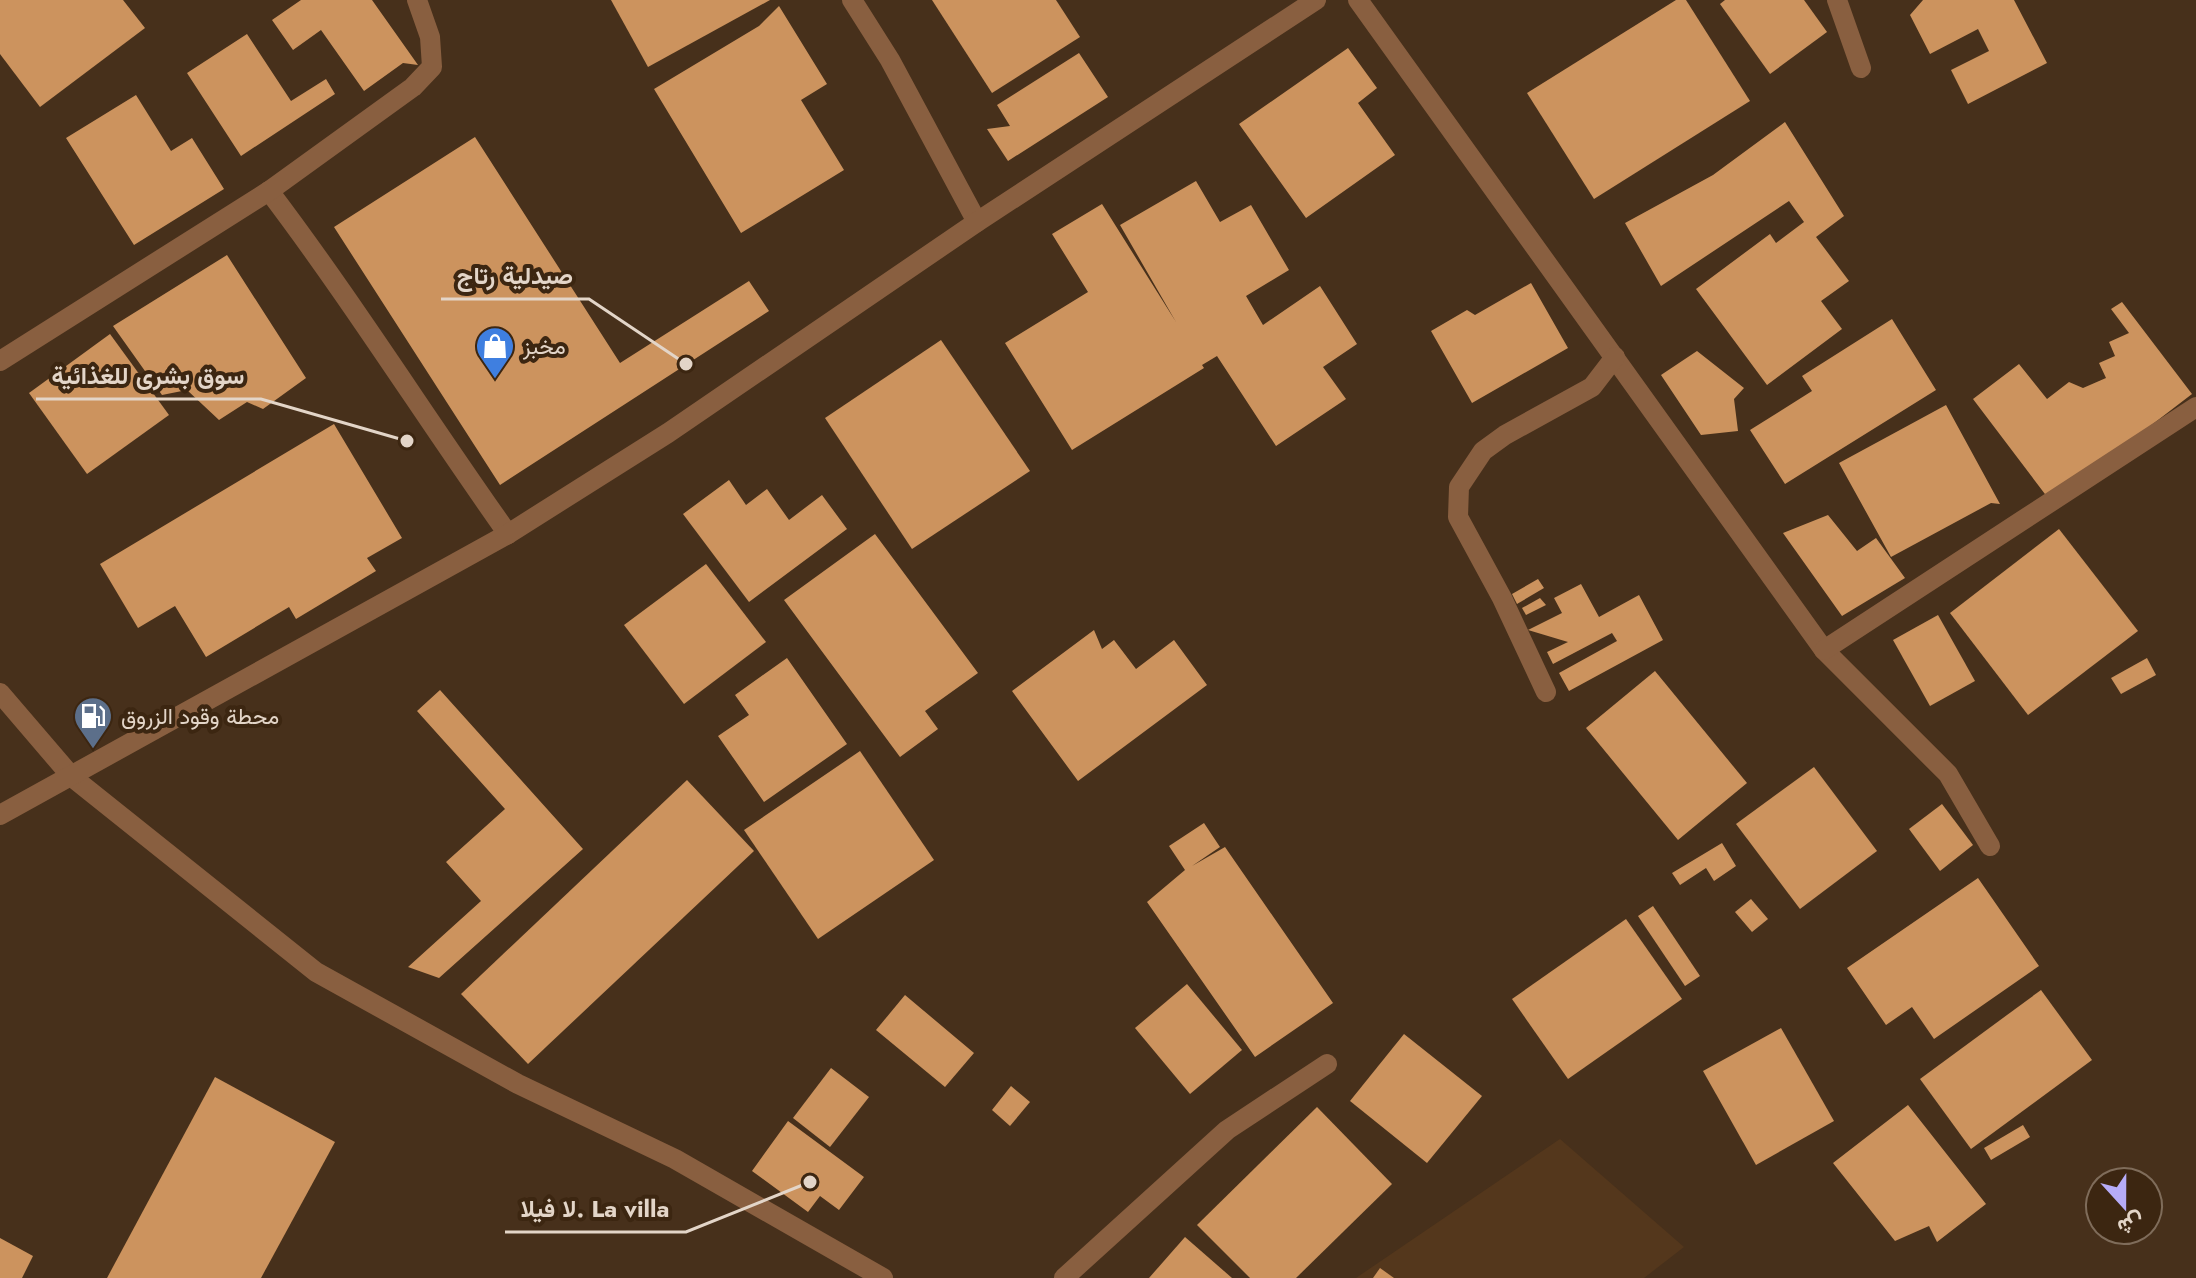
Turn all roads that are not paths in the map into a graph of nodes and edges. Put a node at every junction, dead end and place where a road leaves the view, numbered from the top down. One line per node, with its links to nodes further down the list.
1 (417, 0): 7 (street)
2 (852, 0): 8 (street)
3 (1316, 0): 8 (street)
4 (1358, 0): 9 (street)
5 (1837, 0): 6 (street)
6 (1861, 68)
7 (269, 191): 10 (street); 12 (street)
8 (977, 222): 12 (street)
9 (1615, 357): 13 (street); 14 (street)
10 (0, 361)
11 (2196, 407): 13 (street)
12 (508, 534): 16 (street)
13 (1824, 650): 18 (street)
14 (1546, 692)
15 (0, 693): 16 (street)
16 (72, 777): 17 (street); 20 (street)
17 (0, 815)
18 (1990, 846)
19 (1327, 1064): 21 (street)
20 (883, 1278)
21 (1064, 1278)

